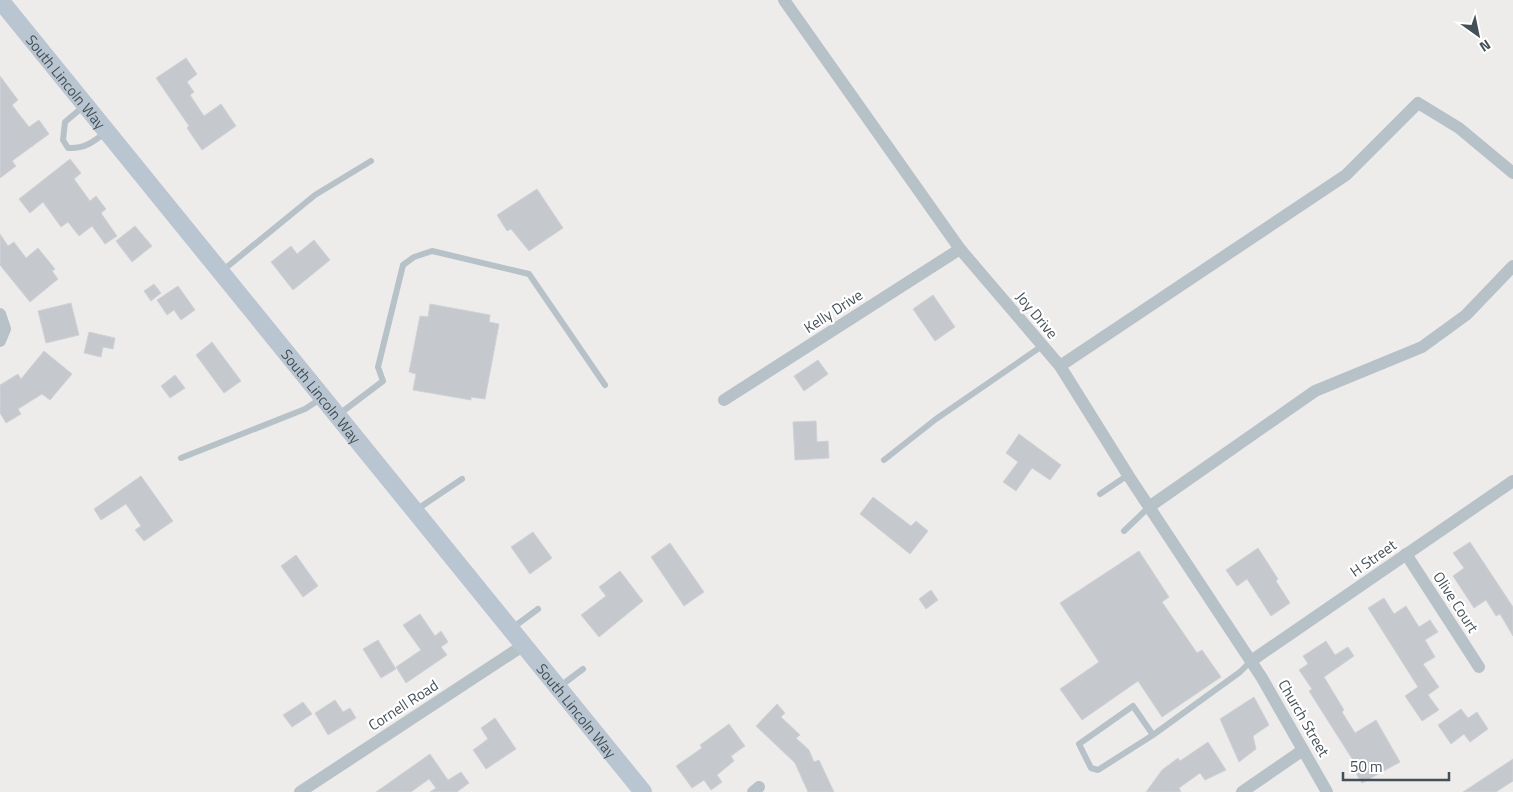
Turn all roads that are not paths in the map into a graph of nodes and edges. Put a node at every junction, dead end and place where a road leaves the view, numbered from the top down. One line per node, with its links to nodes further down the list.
1 (0, 0): 3 (main road, South Lincoln Way)
2 (784, 0): 7 (street, Joy Drive)
3 (85, 105): 4 (main road, South Lincoln Way); 4 (lane)
4 (107, 132): 9 (main road, South Lincoln Way)
5 (371, 161): 9 (lane)
6 (1513, 173): 13 (street)
7 (960, 249): 12 (street, Joy Drive); 16 (street, Kelly Drive)
8 (1513, 266): 24 (street)
9 (221, 272): 15 (main road, South Lincoln Way)
10 (0, 314): 11 (street)
11 (0, 341)
12 (1042, 346): 13 (street, Joy Drive); 19 (lane)
13 (1060, 366): 20 (street, Joy Drive)
14 (605, 384): 17 (lane)
15 (323, 398): 17 (main road, South Lincoln Way); 18 (lane)
16 (724, 400)
17 (337, 416): 25 (main road, South Lincoln Way)
18 (181, 458)
19 (884, 460)
20 (1128, 475): 23 (lane); 24 (street, Joy Drive)
21 (462, 479): 25 (lane)
22 (1513, 481): 27 (street, H Street)
23 (1100, 494)
24 (1149, 507): 26 (lane); 31 (street, Joy Drive)
25 (414, 511): 29 (main road, South Lincoln Way)
26 (1124, 531)
27 (1406, 554): 31 (street, H Street); 32 (street, Olive Court)
28 (538, 609): 29 (lane)
29 (510, 629): 30 (main road, South Lincoln Way)
30 (524, 645): 34 (main road, South Lincoln Way); 37 (street, Cornell Road)
31 (1251, 662): 35 (lane); 36 (street, Church Street)
32 (1479, 667)
33 (583, 670): 34 (lane)
34 (558, 688): 38 (main road, South Lincoln Way)
35 (1153, 735): 35 (lane)
36 (1304, 750): 39 (street); 40 (street, Church Street)
37 (300, 792)
38 (643, 792)
39 (1242, 792)
40 (1327, 792)

